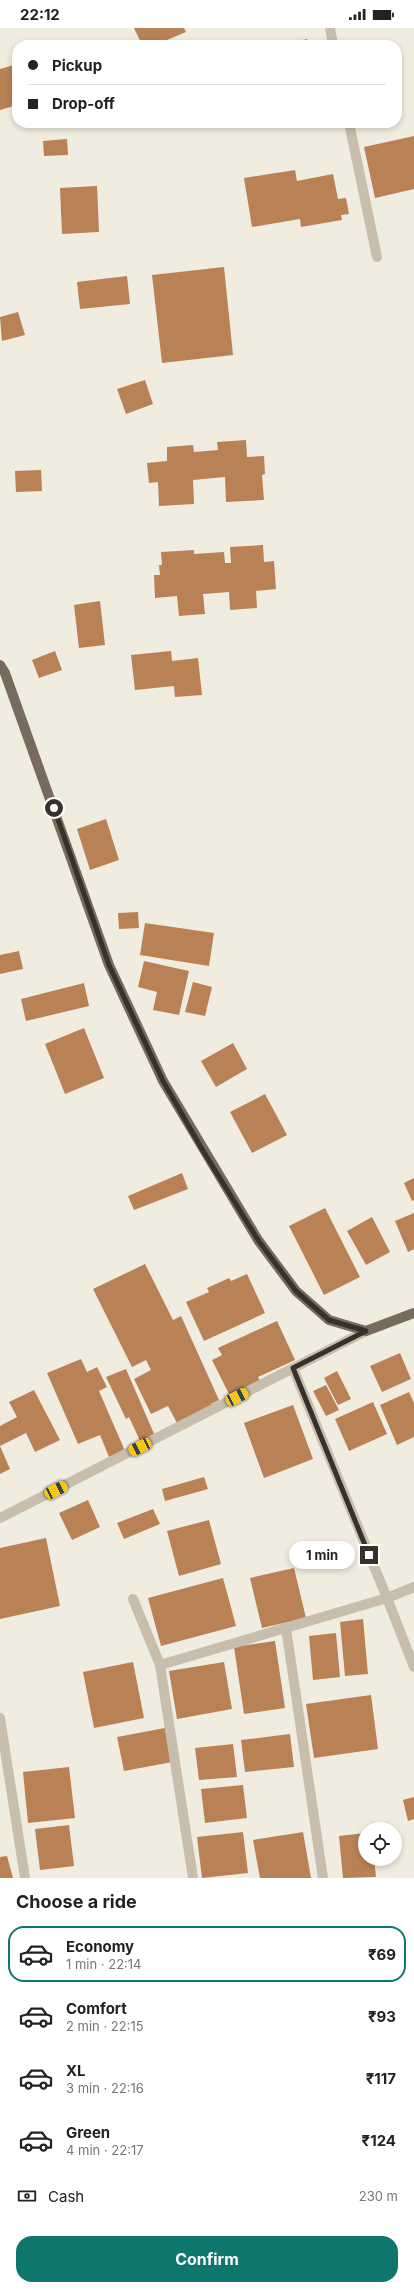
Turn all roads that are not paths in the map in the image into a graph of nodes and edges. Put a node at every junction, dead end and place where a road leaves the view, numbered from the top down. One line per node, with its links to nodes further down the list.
1 (330, 28): 2 (street)
2 (332, 40)
3 (350, 128): 4 (street)
4 (377, 257)
5 (0, 665): 7 (main road)
6 (414, 1314): 7 (main road)
7 (366, 1331): 8 (street)
8 (293, 1368): 9 (street); 11 (street)
9 (0, 1518)
10 (414, 1587): 11 (street)
11 (387, 1598): 13 (street); 15 (street)
12 (133, 1599): 14 (street)
13 (286, 1628): 14 (street); 19 (street)
14 (160, 1665): 18 (street)
15 (414, 1667)
16 (0, 1718): 17 (street)
17 (25, 1878)
18 (193, 1878)
19 (323, 1878)

